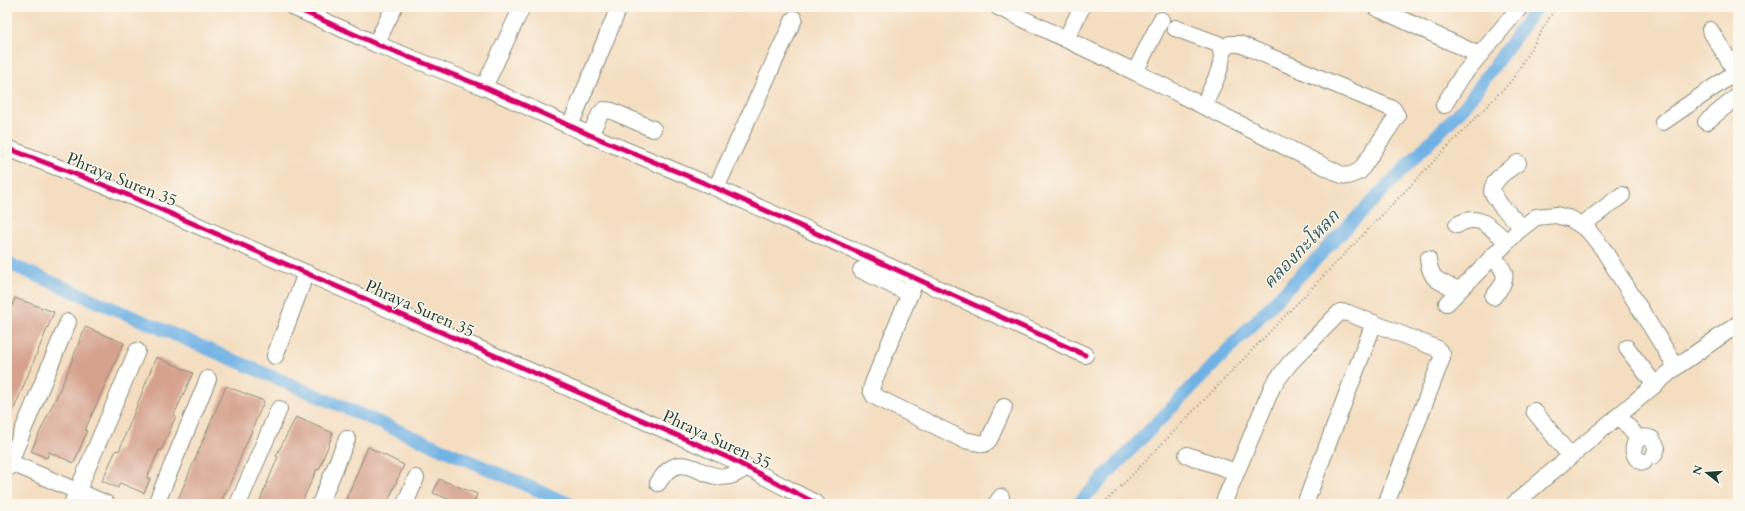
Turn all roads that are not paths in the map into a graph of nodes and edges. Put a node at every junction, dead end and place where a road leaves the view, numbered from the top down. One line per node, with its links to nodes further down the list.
1 (293, 7): 12 (street)
2 (394, 7): 12 (street)
3 (522, 7): 17 (street)
4 (619, 7): 23 (street)
5 (999, 7): 11 (street)
6 (1082, 7): 11 (street)
7 (1375, 7): 14 (street)
8 (1520, 7): 14 (street)
9 (794, 19): 28 (street)
10 (1710, 30): 16 (street)
11 (1066, 39): 15 (street)
12 (376, 44): 17 (street)
13 (1222, 50): 15 (street); 20 (street); 20 (street)
14 (1479, 55): 19 (street)
15 (1135, 72): 20 (street)
16 (1737, 73): 21 (street)
17 (484, 87): 23 (street)
18 (1738, 96): 22 (street)
19 (1444, 105)
20 (1203, 106)
21 (1663, 122)
22 (1706, 122)
23 (570, 126): 25 (street)
24 (653, 129): 25 (street)
25 (590, 135): 28 (street)
26 (7, 148): 37 (street, Phraya Suren 35)
27 (1518, 163): 32 (street)
28 (716, 188): 38 (street)
29 (1622, 195): 31 (street)
30 (1458, 225): 33 (street)
31 (1582, 225): 32 (street); 50 (street)
32 (1522, 227): 33 (street)
33 (1506, 241): 34 (street)
34 (1492, 256): 39 (street); 41 (street)
35 (1428, 259): 39 (street)
36 (862, 270): 40 (street)
37 (306, 273): 49 (street); 62 (street, Phraya Suren 35)
38 (916, 279): 40 (street); 48 (street)
39 (1459, 290): 42 (street)
40 (910, 294): 53 (street)
41 (1493, 297)
42 (1447, 303)
43 (68, 322): 61 (street)
44 (1374, 323): 63 (street); 74 (street); 75 (street)
45 (1738, 324): 50 (street)
46 (1627, 348): 52 (street)
47 (137, 351): 66 (street)
48 (1085, 355)
49 (275, 356)
50 (1676, 367): 52 (street)
51 (208, 379): 68 (street)
52 (1655, 385): 56 (street)
53 (1004, 407)
54 (279, 409): 69 (street)
55 (1534, 411): 59 (street)
56 (1619, 416): 59 (street); 60 (street)
57 (347, 439): 70 (street)
58 (1187, 455): 63 (street)
59 (1570, 456): 76 (street)
60 (1649, 458)
61 (8, 464): 66 (street)
62 (746, 467): 65 (street); 72 (street, Phraya Suren 35)
63 (1236, 472): 73 (street)
64 (416, 478): 71 (street)
65 (658, 483)
66 (75, 498): 67 (street)
67 (107, 504)
68 (156, 504)
69 (238, 504)
70 (320, 504)
71 (405, 504)
72 (817, 504)
73 (1223, 504)
74 (1305, 504)
75 (1386, 504)
76 (1514, 504)

